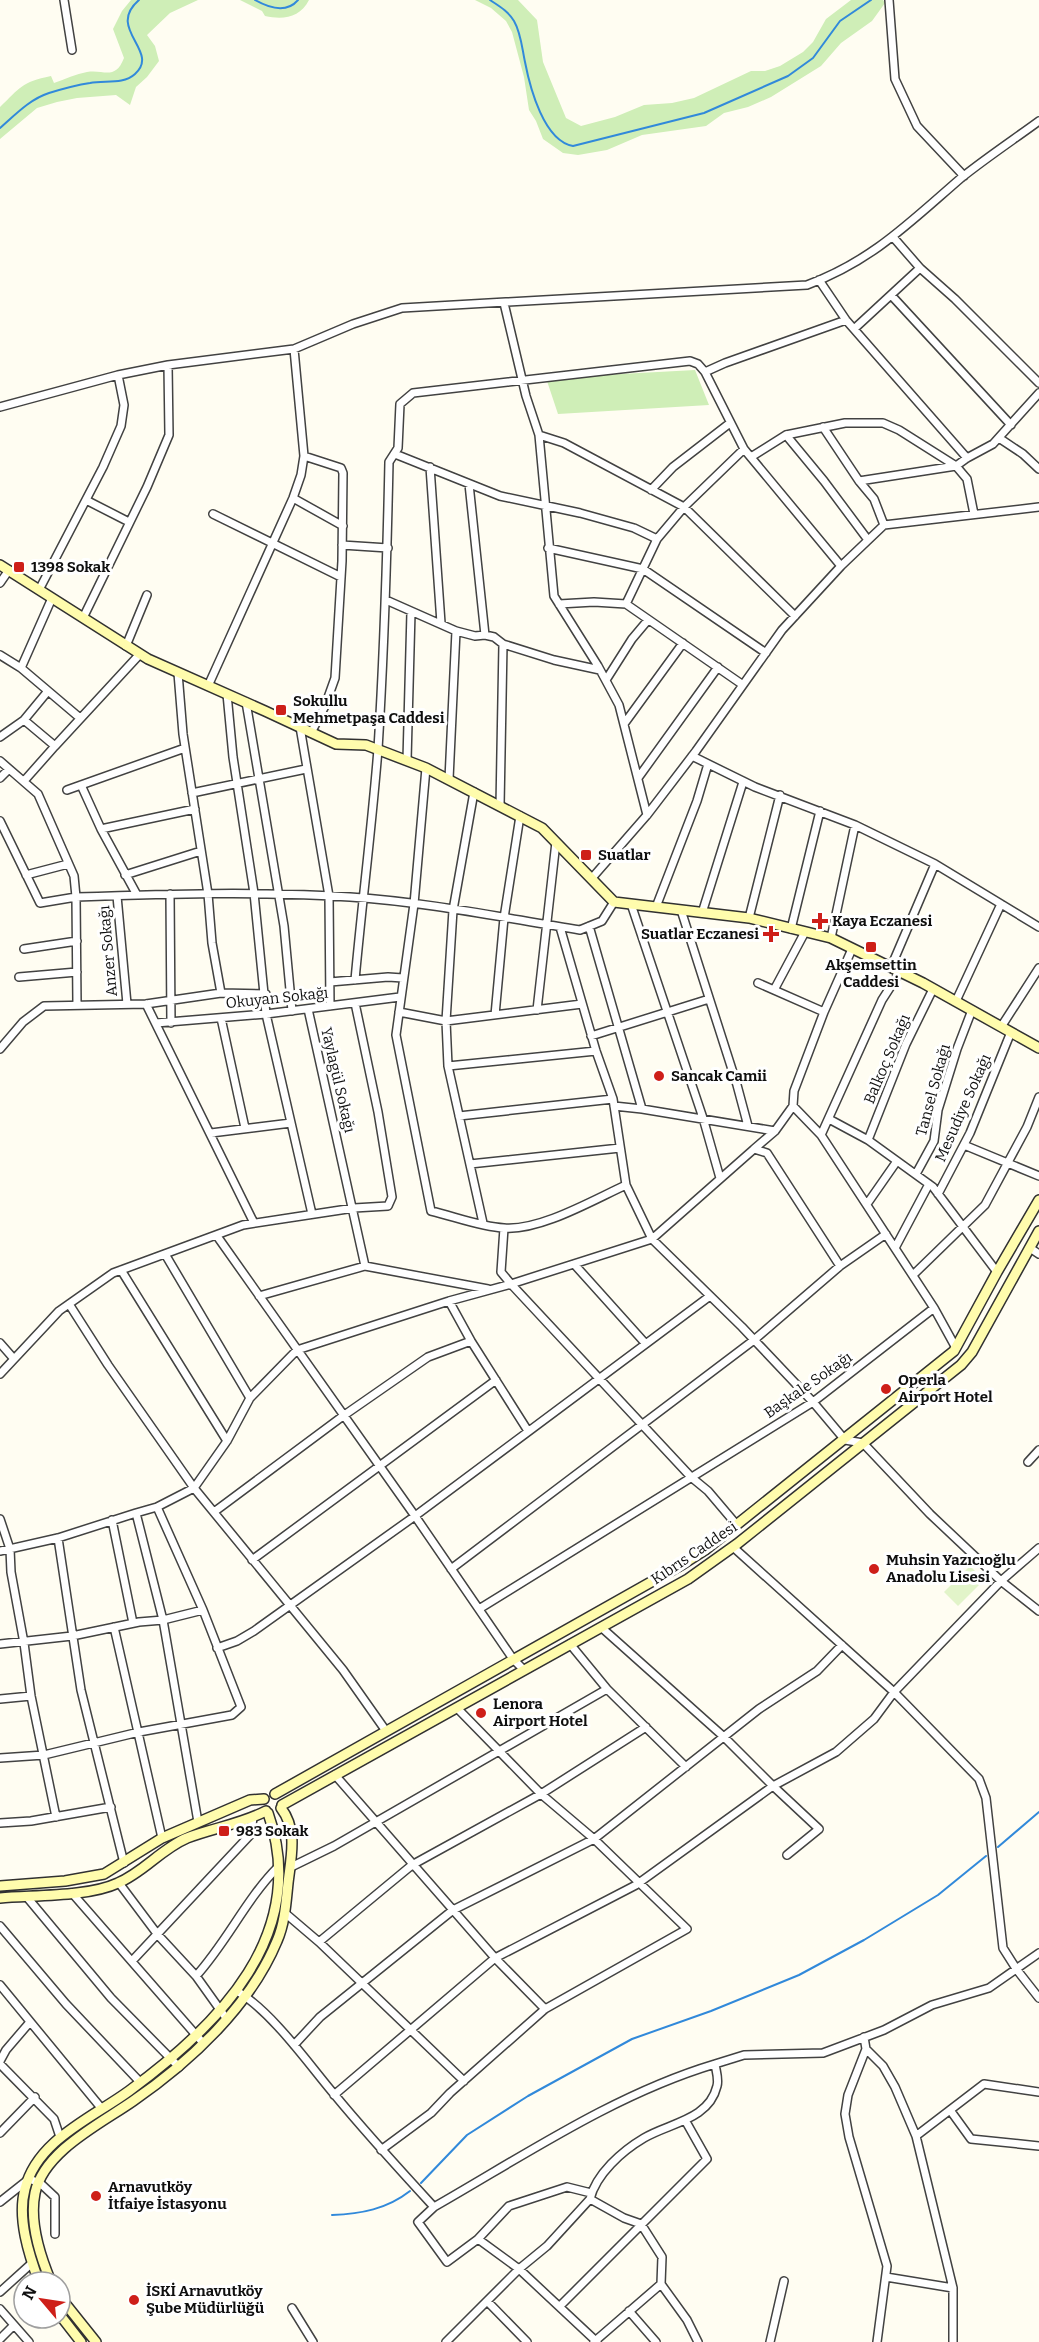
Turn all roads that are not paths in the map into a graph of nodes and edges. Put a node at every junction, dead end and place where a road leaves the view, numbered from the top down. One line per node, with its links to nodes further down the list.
1 (64, 0): 3 (street)
2 (889, 0): 5 (street)
3 (72, 50)
4 (1038, 122): 5 (street)
5 (964, 176): 6 (street)
6 (893, 237): 7 (street); 8 (street)
7 (921, 268): 9 (street); 18 (street)
8 (819, 280): 10 (street); 11 (street)
9 (891, 295): 12 (street); 22 (street)
10 (504, 303): 13 (street); 17 (street)
11 (846, 320): 12 (street); 15 (street)
12 (854, 329): 31 (street)
13 (294, 349): 14 (street); 29 (street)
14 (168, 365): 16 (street); 45 (street)
15 (705, 372): 17 (street); 21 (street)
16 (118, 375): 20 (street); 39 (street)
17 (522, 379): 24 (street); 28 (street)
18 (1039, 383)
19 (1038, 396): 22 (street)
20 (0, 407)
21 (730, 423): 27 (street); 37 (street)
22 (1011, 424): 26 (street)
23 (823, 427): 25 (street); 32 (street); 35 (street)
24 (539, 435): 37 (street); 40 (street)
25 (786, 435): 30 (street); 49 (street)
26 (999, 438): 31 (street); 34 (street)
27 (744, 449): 30 (street); 41 (street)
28 (395, 454): 33 (street); 52 (street)
29 (304, 456): 38 (street); 47 (street)
30 (751, 457): 54 (street)
31 (967, 458): 32 (street)
32 (956, 466): 35 (street); 44 (street)
33 (430, 467): 36 (street); 69 (street)
34 (1039, 469)
35 (859, 481): 46 (street)
36 (469, 484): 40 (street); 71 (street)
37 (651, 490): 41 (street)
38 (293, 498): 47 (street); 50 (street)
39 (86, 500): 45 (street); 59 (street)
40 (545, 506): 48 (street); 53 (street)
41 (684, 507): 48 (street); 66 (street)
42 (1039, 507): 44 (street)
43 (213, 514): 50 (street)
44 (974, 514): 46 (street)
45 (129, 522): 67 (street)
46 (884, 525): 49 (street)
47 (343, 526): 51 (street)
48 (657, 539): 56 (street)
49 (868, 540): 54 (street)
50 (272, 543): 57 (street); 84 (street)
51 (342, 545): 52 (street); 57 (street)
52 (387, 548): 62 (street)
53 (548, 548): 56 (street); 63 (street)
54 (841, 566): 66 (street)
55 (4, 568): 58 (street); 59 (main road)
56 (643, 569): 64 (street); 75 (street)
57 (341, 577): 92 (street)
58 (0, 583)
59 (39, 590): 61 (main road)
60 (147, 595): 74 (street)
61 (52, 598): 67 (main road); 78 (street)
62 (386, 600): 65 (street); 96 (street)
63 (559, 604): 64 (street); 80 (street)
64 (626, 604): 68 (street)
65 (411, 612): 69 (street); 98 (street)
66 (795, 616): 75 (street)
67 (83, 618): 74 (main road)
68 (648, 620): 72 (street); 82 (street)
69 (441, 623): 70 (street)
70 (456, 631): 71 (street); 106 (street)
71 (485, 635): 73 (street)
72 (683, 643): 79 (street); 90 (street)
73 (504, 644): 80 (street); 116 (street)
74 (126, 646): 76 (main road)
75 (766, 652): 83 (street)
76 (140, 654): 81 (main road); 88 (street)
77 (0, 655): 78 (street)
78 (21, 668): 85 (street)
79 (718, 668): 83 (street); 105 (street)
80 (600, 670): 82 (street)
81 (178, 673): 84 (main road); 95 (street)
82 (606, 680): 90 (street)
83 (743, 685): 97 (street)
84 (208, 686): 86 (main road)
85 (48, 690): 88 (street); 89 (street)
86 (227, 694): 87 (main road); 110 (street)
87 (246, 702): 91 (main road); 107 (street)
88 (80, 718): 94 (street)
89 (24, 720): 93 (street); 94 (street)
90 (624, 724): 105 (street)
91 (300, 727): 92 (main road); 103 (street)
92 (311, 732): 96 (main road)
93 (0, 737)
94 (55, 746): 108 (street)
95 (185, 748): 111 (street); 114 (street)
96 (378, 749): 98 (main road); 139 (street)
97 (692, 756): 100 (street); 119 (street)
98 (407, 760): 101 (main road)
99 (0, 761): 102 (street)
100 (708, 764): 109 (street); 144 (street)
101 (426, 768): 106 (main road); 141 (street)
102 (9, 769): 104 (street); 108 (street)
103 (306, 769): 107 (street); 137 (street)
104 (0, 778)
105 (638, 778): 119 (street)
106 (449, 779): 113 (main road)
107 (259, 780): 110 (street); 135 (street)
108 (24, 781): 126 (street)
109 (743, 782): 115 (street); 147 (street)
110 (238, 784): 114 (street); 131 (street)
111 (81, 785): 112 (street); 123 (street)
112 (67, 790)
113 (474, 792): 116 (main road); 145 (street)
114 (192, 793): 117 (street)
115 (780, 795): 118 (street); 149 (street)
116 (500, 806): 120 (main road)
117 (195, 809): 123 (street); 125 (street)
118 (820, 811): 122 (street); 154 (street)
119 (647, 815): 130 (street)
120 (520, 816): 124 (main road); 148 (street)
121 (0, 821): 128 (street)
122 (855, 825): 127 (street); 156 (street)
123 (101, 829): 129 (street)
124 (556, 842): 130 (main road); 150 (street)
125 (201, 851): 129 (street); 133 (street)
126 (68, 864): 128 (street); 138 (street)
127 (935, 864): 143 (street); 161 (street)
128 (26, 875): 138 (street)
129 (125, 875): 134 (street)
130 (592, 878): 140 (main road)
131 (254, 893): 133 (street); 135 (street); 171 (street)
132 (170, 894): 133 (street); 134 (street); 173 (street)
133 (208, 894): 170 (street)
134 (137, 895): 136 (street)
135 (279, 895): 137 (street); 185 (street)
136 (117, 896): 138 (street); 177 (street, Anzer Sokağı)
137 (329, 896): 139 (street); 166 (street)
138 (76, 897): 157 (street)
139 (364, 898): 141 (street); 165 (street)
140 (614, 902): 142 (main road); 151 (street)
141 (414, 904): 145 (street); 164 (street)
142 (631, 904): 144 (main road); 186 (street)
143 (1001, 904): 153 (street); 175 (street)
144 (656, 907): 146 (main road)
145 (453, 910): 148 (street); 192 (street)
146 (681, 910): 147 (main road); 174 (street)
147 (702, 913): 149 (main road)
148 (504, 918): 150 (street); 190 (street)
149 (749, 918): 154 (main road)
150 (546, 924): 152 (street); 183 (street)
151 (589, 926): 152 (street); 195 (street)
152 (561, 927): 179 (street)
153 (1039, 927)
154 (791, 929): 155 (main road)
155 (805, 932): 156 (main road); 169 (street)
156 (831, 938): 159 (main road)
157 (77, 941): 158 (street); 162 (street)
158 (24, 949)
159 (852, 949): 161 (main road); 188 (street)
160 (1039, 968): 196 (street)
161 (895, 969): 168 (main road); 209 (street)
162 (77, 972): 163 (street); 180 (street)
163 (19, 977)
164 (403, 978): 165 (street); 172 (street)
165 (355, 980): 166 (street)
166 (330, 982): 181 (street)
167 (758, 983): 169 (street)
168 (933, 989): 175 (main road); 216 (street, Balkoç Sokağı)
169 (774, 990): 188 (street)
170 (221, 993): 171 (street); 173 (street)
171 (266, 994): 189 (street)
172 (400, 997): 176 (street, Okuyan Sokağı); 187 (street)
173 (171, 999): 178 (street); 194 (street)
174 (709, 999): 186 (street); 211 (street)
175 (956, 1001): 184 (main road)
176 (355, 1003): 181 (street, Okuyan Sokağı); 231 (street)
177 (127, 1004): 178 (street); 180 (street)
178 (146, 1004): 193 (street)
179 (582, 1004): 183 (street); 198 (street)
180 (77, 1005): 200 (street)
181 (330, 1006): 182 (street, Okuyan Sokağı)
182 (308, 1009): 185 (street, Okuyan Sokağı); 231 (street, Yaylagül Sokağı)
183 (537, 1010): 190 (street)
184 (972, 1010): 196 (main road); 223 (street, Tansel Sokağı)
185 (292, 1011): 189 (street, Okuyan Sokağı)
186 (667, 1011): 195 (street); 208 (street)
187 (399, 1012): 192 (street); 234 (street)
188 (824, 1012): 205 (street)
189 (267, 1014): 191 (street, Okuyan Sokağı); 210 (street)
190 (495, 1015): 192 (street)
191 (220, 1018): 194 (street, Okuyan Sokağı); 212 (street)
192 (446, 1020): 202 (street)
193 (156, 1023): 194 (street, Okuyan Sokağı); 214 (street)
194 (171, 1023)
195 (618, 1027): 198 (street); 206 (street)
196 (1001, 1027): 197 (main road)
197 (1011, 1032): 199 (main road); 217 (street, Mesudiye Sokağı)
198 (591, 1035): 201 (street)
199 (1039, 1048)
200 (0, 1049)
201 (596, 1051): 202 (street); 204 (street)
202 (448, 1066): 207 (street)
203 (1039, 1097): 221 (street)
204 (613, 1103): 206 (street); 207 (street); 218 (street)
205 (793, 1106): 213 (street); 215 (street)
206 (642, 1109): 208 (street)
207 (459, 1116): 222 (street)
208 (703, 1118): 211 (street); 225 (street)
209 (829, 1119): 215 (street); 216 (street)
210 (291, 1123): 212 (street); 232 (street)
211 (748, 1126): 213 (street)
212 (245, 1128): 214 (street)
213 (775, 1131): 219 (street)
214 (211, 1133): 233 (street)
215 (821, 1135): 230 (street)
216 (868, 1140): 220 (street)
217 (964, 1145): 221 (street); 228 (street, Mesudiye Sokağı)
218 (620, 1148): 222 (street); 227 (street)
219 (754, 1149): 225 (street); 247 (street)
220 (897, 1161): 223 (street); 230 (street)
221 (1008, 1163): 224 (street); 235 (street)
222 (470, 1164): 234 (street)
223 (915, 1174): 226 (street)
224 (1039, 1176)
225 (720, 1178): 240 (street)
226 (929, 1184): 228 (street); 241 (street)
227 (626, 1185): 236 (street); 240 (street)
228 (938, 1194): 235 (street)
229 (1039, 1200): 249 (main road)
230 (867, 1204): 238 (street)
231 (354, 1208): 232 (street); 246 (street, Yaylagül Sokağı)
232 (312, 1214): 233 (street)
233 (254, 1223): 239 (street)
234 (483, 1224): 236 (street)
235 (964, 1227): 249 (street); 250 (street)
236 (504, 1228): 251 (street)
237 (1039, 1231): 242 (main road, Kıbrıs Caddesi)
238 (886, 1234): 241 (street); 247 (street)
239 (218, 1236): 243 (street); 253 (street)
240 (652, 1239): 245 (street); 254 (street)
241 (895, 1248): 250 (street)
242 (1030, 1248): 244 (street); 275 (main road, Kıbrıs Caddesi)
243 (165, 1254): 248 (street); 268 (street)
244 (1039, 1254)
245 (574, 1264): 251 (street); 261 (street)
246 (365, 1266): 252 (street); 253 (street)
247 (840, 1266): 258 (street)
248 (121, 1270): 256 (street); 274 (street)
249 (997, 1272): 262 (main road)
250 (913, 1275): 257 (street)
251 (512, 1284): 252 (street); 266 (street)
252 (490, 1290): 255 (street)
253 (259, 1296): 263 (street)
254 (710, 1296): 258 (street); 261 (street)
255 (449, 1301): 259 (street); 263 (street)
256 (69, 1304): 264 (street); 280 (street)
257 (934, 1308): 262 (street); 269 (street, Başkale Sokağı)
258 (754, 1340): 269 (street); 271 (street)
259 (471, 1341): 267 (street); 270 (street)
260 (0, 1343): 264 (street)
261 (645, 1343): 266 (street)
262 (956, 1348): 273 (main road)
263 (297, 1350): 268 (street); 270 (street)
264 (14, 1359): 265 (street)
265 (0, 1374)
266 (598, 1377): 271 (street); 272 (street)
267 (496, 1380): 272 (street); 278 (street)
268 (250, 1398): 274 (street)
269 (813, 1402): 273 (street); 279 (street, Başkale Sokağı)
270 (343, 1416): 278 (street); 282 (street)
271 (643, 1425): 279 (street); 294 (street)
272 (528, 1431): 284 (street)
273 (845, 1440): 275 (street); 287 (main road)
274 (227, 1441): 280 (street)
275 (863, 1443): 289 (main road, Kıbrıs Caddesi); 295 (street)
276 (1039, 1450): 277 (street)
277 (1028, 1462)
278 (378, 1466): 284 (street); 293 (street)
279 (691, 1477): 287 (street); 297 (street, Başkale Sokağı)
280 (194, 1488): 281 (street); 282 (street)
281 (157, 1507): 283 (street); 298 (street)
282 (214, 1512): 293 (street)
283 (136, 1513): 286 (street); 300 (street)
284 (415, 1516): 294 (street); 296 (street)
285 (0, 1519): 291 (street)
286 (112, 1520): 288 (street); 301 (street)
287 (736, 1524): 310 (main road)
288 (58, 1538): 291 (street); 304 (street)
289 (733, 1547): 303 (main road, Kıbrıs Caddesi); 308 (street)
290 (1039, 1548): 295 (street)
291 (10, 1549): 292 (street); 305 (street)
292 (0, 1551)
293 (252, 1560): 296 (street)
294 (451, 1569): 297 (street)
295 (1001, 1581): 299 (street); 313 (street)
296 (290, 1605): 309 (street); 319 (street)
297 (478, 1609): 310 (street)
298 (203, 1610): 300 (street); 309 (street)
299 (1039, 1611)
300 (163, 1620): 301 (street); 317 (street)
301 (133, 1623): 302 (street)
302 (114, 1627): 304 (street); 320 (street)
303 (602, 1628): 307 (main road, Kıbrıs Caddesi); 321 (street)
304 (72, 1636): 305 (street); 322 (street)
305 (24, 1643): 306 (street); 314 (street)
306 (0, 1644)
307 (570, 1644): 311 (main road, Kıbrıs Caddesi); 312 (street)
308 (842, 1645): 313 (street); 321 (street)
309 (217, 1648): 317 (street)
310 (513, 1659): 311 (street); 319 (main road)
311 (524, 1670): 316 (main road, Kıbrıs Caddesi)
312 (608, 1689): 318 (street); 323 (street)
313 (894, 1692): 328 (street); 361 (street)
314 (31, 1696): 315 (street); 324 (street)
315 (0, 1699)
316 (457, 1708): 323 (street); 327 (main road, Kıbrıs Caddesi)
317 (180, 1726): 320 (street); 337 (street)
318 (646, 1727): 326 (street); 330 (street)
319 (386, 1731): 329 (main road)
320 (139, 1732): 322 (street); 340 (street)
321 (724, 1737): 326 (street); 328 (street)
322 (95, 1742): 324 (street); 332 (street)
323 (501, 1752): 330 (street); 338 (street)
324 (44, 1755): 325 (street); 335 (street)
325 (0, 1758)
326 (686, 1767): 341 (street)
327 (335, 1775): 333 (main road, Kıbrıs Caddesi); 338 (street)
328 (772, 1786): 342 (street); 347 (street)
329 (275, 1794): 331 (main road); 333 (main road)
330 (541, 1794): 341 (street); 344 (street)
331 (264, 1799): 334 (main road); 337 (main road)
332 (111, 1807): 335 (street); 343 (street)
333 (282, 1807): 334 (main road); 346 (main road)
334 (267, 1812): 336 (main road); 345 (main road)
335 (56, 1817): 339 (street)
336 (253, 1818): 348 (main road); 356 (street)
337 (198, 1822): 340 (main road)
338 (376, 1822): 344 (street); 346 (street)
339 (0, 1823)
340 (162, 1838): 343 (main road)
341 (594, 1839): 347 (street); 353 (street)
342 (787, 1855)
343 (124, 1863): 349 (main road)
344 (412, 1865): 353 (street); 357 (street)
345 (278, 1867): 362 (street); 365 (main road)
346 (291, 1867): 354 (main road)
347 (640, 1882): 359 (street); 367 (street)
348 (119, 1883): 350 (main road); 356 (street)
349 (0, 1886)
350 (72, 1893): 351 (main road); 360 (street)
351 (26, 1896): 352 (main road); 377 (street)
352 (0, 1898)
353 (453, 1910): 359 (street); 363 (street)
354 (285, 1913): 357 (street); 365 (main road)
355 (0, 1926): 382 (street)
356 (158, 1935): 360 (street); 362 (street)
357 (319, 1942): 363 (street)
358 (1039, 1953): 361 (street)
359 (495, 1958): 367 (street); 370 (street)
360 (132, 1960): 371 (street)
361 (1017, 1970): 366 (street); 372 (street)
362 (196, 1976): 368 (street)
363 (361, 1983): 370 (street); 374 (street)
364 (0, 1985): 369 (street)
365 (242, 1994): 368 (main road); 374 (street)
366 (1039, 1998)
367 (545, 2009): 381 (street)
368 (224, 2013): 371 (main road); 373 (main road)
369 (30, 2022): 375 (street); 386 (street)
370 (410, 2030): 381 (street); 384 (street)
371 (195, 2036): 373 (street); 377 (main road)
372 (864, 2037): 376 (street); 379 (street)
373 (203, 2043): 380 (main road)
374 (294, 2045): 384 (street)
375 (3, 2047): 378 (street)
376 (866, 2049): 390 (street); 406 (street)
377 (170, 2060): 380 (street); 382 (main road)
378 (0, 2063): 385 (street)
379 (715, 2064): 388 (street); 398 (street)
380 (179, 2067): 395 (main road)
381 (464, 2080): 393 (street)
382 (140, 2082): 386 (main road)
383 (1039, 2092): 387 (street)
384 (334, 2095): 393 (street)
385 (35, 2097): 389 (street); 391 (street)
386 (102, 2109): 391 (main road)
387 (950, 2110): 390 (street); 392 (street)
388 (685, 2120): 396 (street); 399 (street)
389 (0, 2133)
390 (916, 2136): 409 (street)
391 (60, 2137): 394 (main road)
392 (1039, 2146)
393 (381, 2150): 398 (street)
394 (29, 2179): 395 (street); 397 (street); 402 (main road)
395 (40, 2183): 400 (street); 405 (main road)
396 (590, 2196): 399 (street); 401 (street); 403 (street)
397 (0, 2202)
398 (434, 2207): 401 (street)
399 (641, 2224): 408 (street); 412 (street)
400 (55, 2234)
401 (478, 2239): 403 (street)
402 (32, 2263): 404 (main road); 410 (street)
403 (519, 2269): 411 (street); 412 (street)
404 (35, 2270)
405 (47, 2270)
406 (886, 2277): 409 (street); 432 (street)
407 (784, 2281): 431 (street)
408 (661, 2284): 415 (street); 430 (street)
409 (953, 2288): 433 (street)
410 (0, 2292)
411 (487, 2301): 423 (street); 427 (street)
412 (560, 2306): 428 (street)
413 (292, 2308): 426 (street)
414 (0, 2309): 419 (street)
415 (629, 2311): 428 (street); 429 (street)
416 (72, 2313): 417 (main road)
417 (75, 2317): 418 (main road); 425 (main road)
418 (72, 2318)
419 (12, 2323)
420 (12, 2327): 422 (street)
421 (18, 2330): 424 (street)
422 (0, 2339)
423 (525, 2341)
424 (29, 2342)
425 (96, 2342)
426 (313, 2342)
427 (446, 2342)
428 (595, 2342)
429 (656, 2342)
430 (698, 2342)
431 (770, 2342)
432 (878, 2342)
433 (953, 2342)

